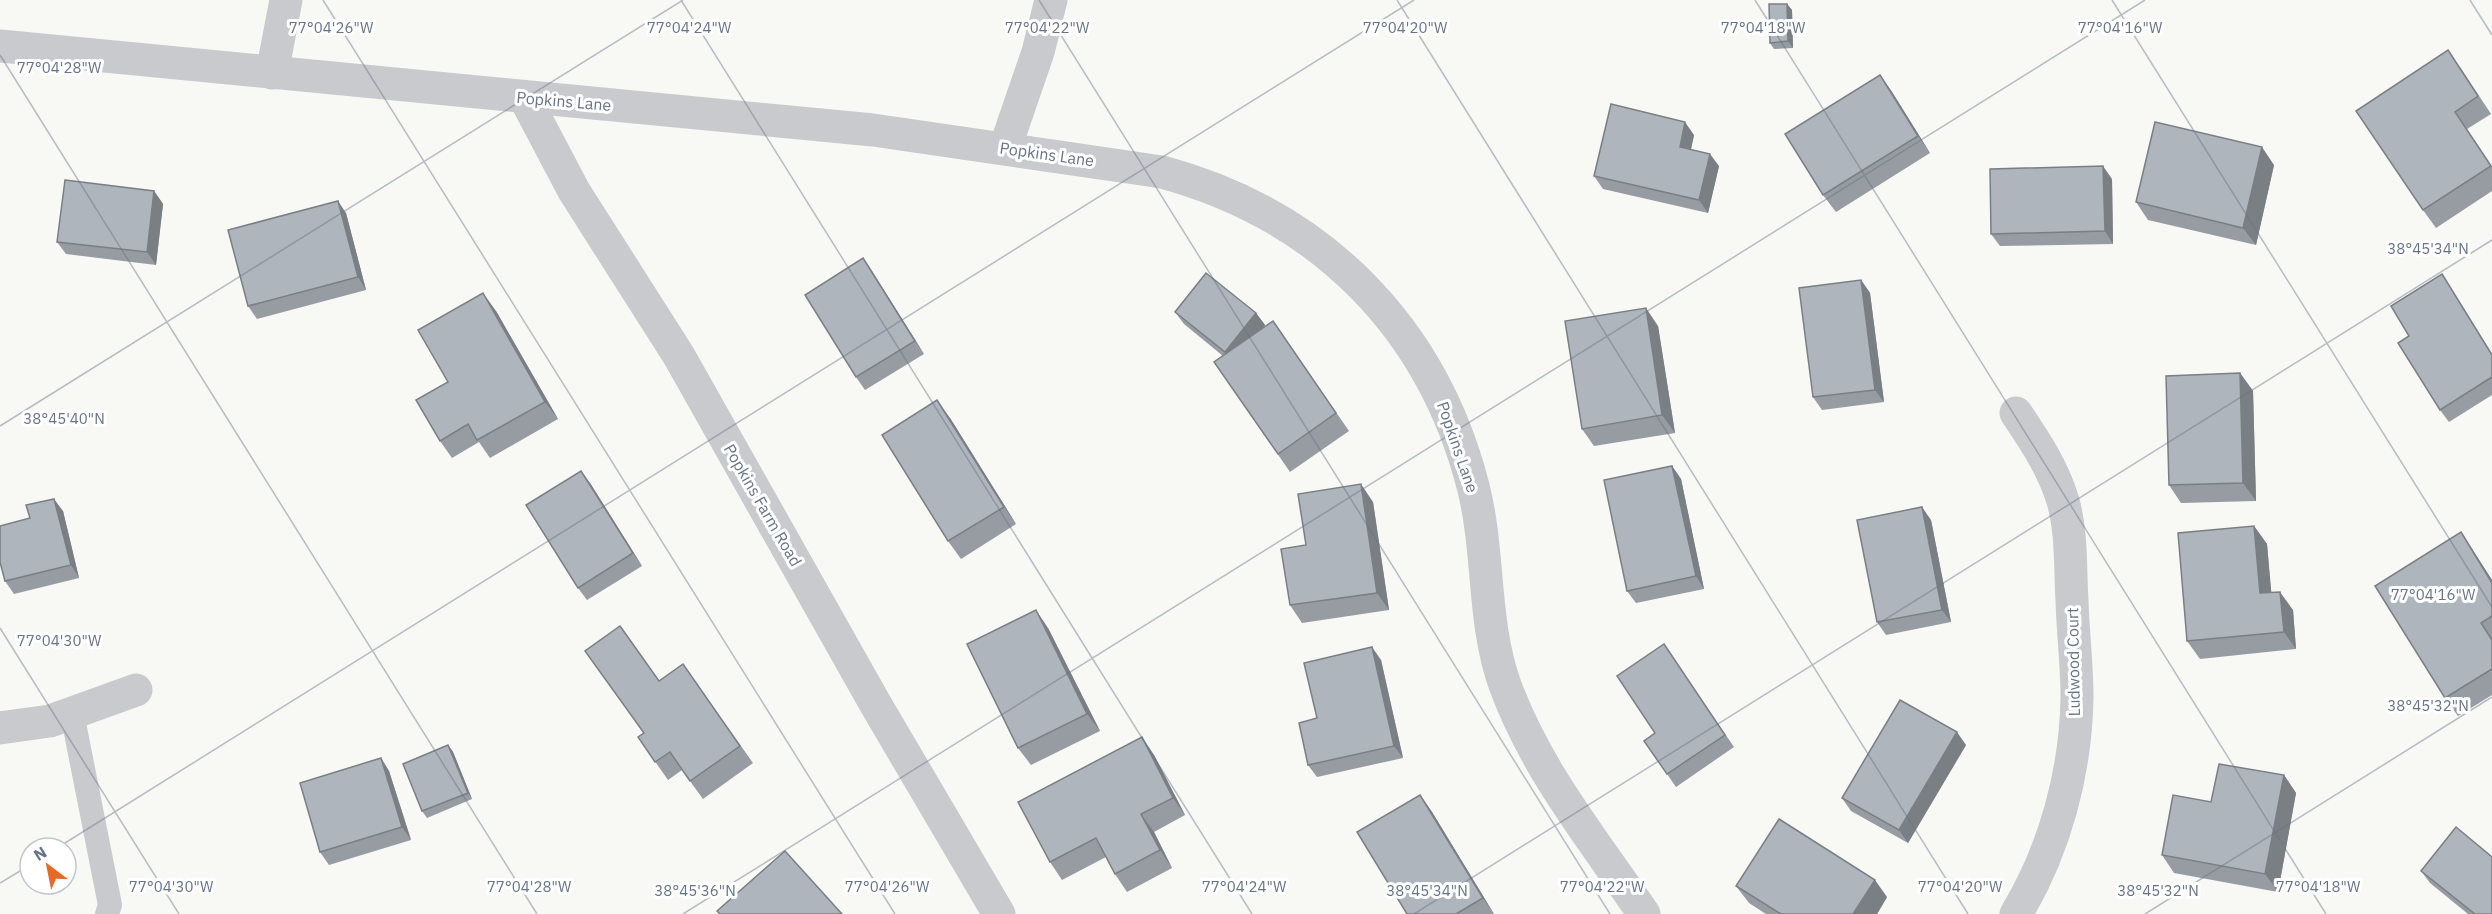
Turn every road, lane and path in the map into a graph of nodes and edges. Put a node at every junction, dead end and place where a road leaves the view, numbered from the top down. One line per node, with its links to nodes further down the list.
1 (286, 0): 4 (street)
2 (1051, 0): 6 (street)
3 (0, 46): 4 (street, Popkins Lane)
4 (272, 73): 5 (street, Popkins Lane)
5 (525, 98): 6 (street, Popkins Lane); 12 (street, Popkins Farm Road)
6 (1005, 148): 13 (street, Popkins Lane)
7 (2016, 413): 14 (street, Ludwood Court)
8 (136, 690): 9 (street)
9 (72, 713): 10 (street); 11 (lane)
10 (0, 728)
11 (107, 914)
12 (999, 914)
13 (1644, 914)
14 (2016, 914)

